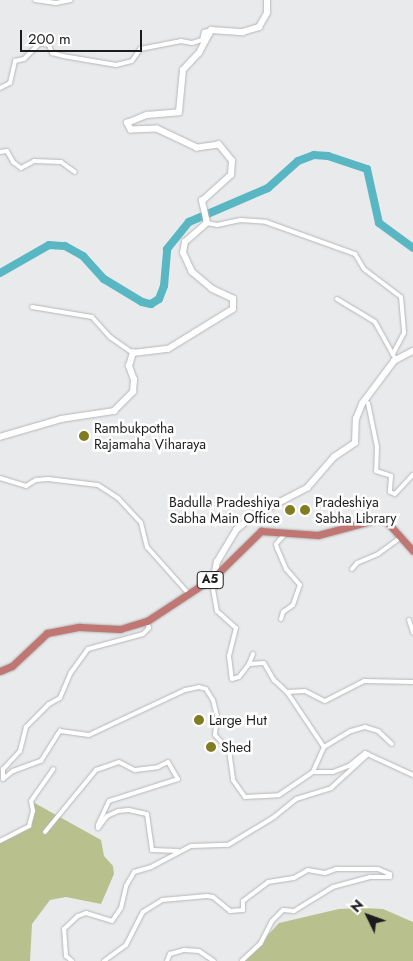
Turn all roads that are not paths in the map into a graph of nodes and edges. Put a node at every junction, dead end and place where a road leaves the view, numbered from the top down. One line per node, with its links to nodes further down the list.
1 (35, 0): 2 (street)
2 (71, 0)
3 (267, 0): 4 (street)
4 (211, 30): 5 (street); 8 (street)
5 (0, 88)
6 (0, 152): 7 (street)
7 (74, 172)
8 (205, 221): 12 (street); 13 (street)
9 (337, 299): 13 (street)
10 (32, 307): 12 (street)
11 (413, 351): 13 (street)
12 (133, 354): 15 (street)
13 (394, 358): 22 (street)
14 (368, 403): 16 (street)
15 (0, 437)
16 (413, 475)
17 (0, 478): 23 (street)
18 (288, 532): 19 (highway, A5); 22 (highway, A5); 24 (street)
19 (399, 539): 20 (highway, A5); 21 (street)
20 (413, 550)
21 (352, 569)
22 (213, 578): 23 (highway, A5); 29 (street)
23 (188, 594): 26 (highway, A5)
24 (281, 619)
25 (409, 620): 27 (street)
26 (147, 621): 30 (highway, A5); 37 (street)
27 (413, 632)
28 (253, 654): 29 (street)
29 (249, 664): 32 (street)
30 (0, 671)
31 (413, 682): 32 (street)
32 (287, 692): 34 (street)
33 (392, 744): 34 (street)
34 (324, 747): 37 (street)
35 (368, 754): 37 (street); 38 (street); 41 (street)
36 (53, 769): 40 (street)
37 (313, 772)
38 (413, 775)
39 (45, 832): 41 (street)
40 (0, 841)
41 (178, 851): 42 (street)
42 (72, 961)
43 (104, 961): 46 (street)
44 (167, 961): 45 (street)
45 (214, 961)
46 (242, 961)

